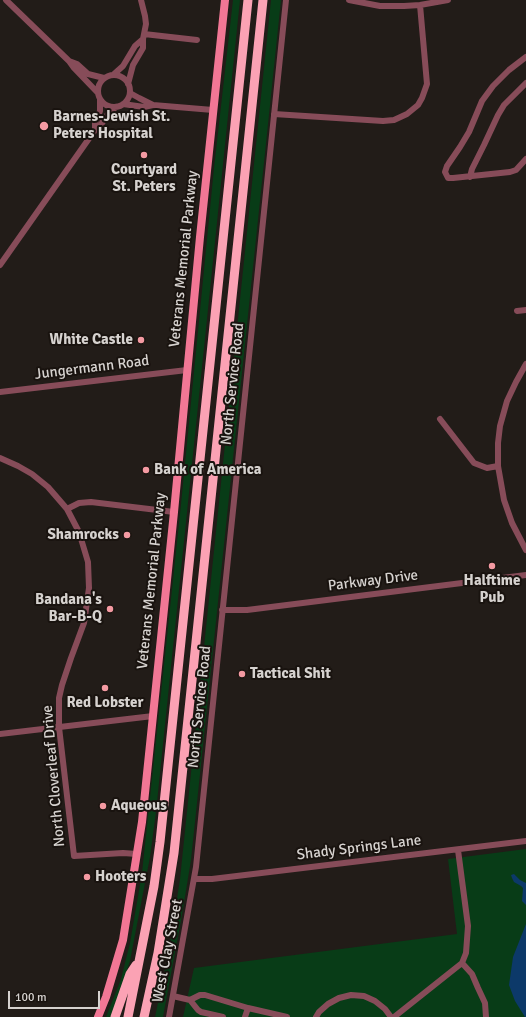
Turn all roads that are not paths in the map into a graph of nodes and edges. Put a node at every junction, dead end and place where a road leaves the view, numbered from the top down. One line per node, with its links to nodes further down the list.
1 (6, 0): 13 (street)
2 (141, 0): 10 (street)
3 (225, 0): 24 (main road, Veterans Memorial Parkway)
4 (248, 0): 51 (highway)
5 (263, 0): 53 (highway)
6 (286, 0): 25 (street, North Service Road)
7 (349, 0): 9 (street)
8 (448, 0): 9 (street)
9 (420, 5): 25 (street)
10 (143, 36): 11 (street); 14 (street); 17 (street)
11 (197, 40)
12 (526, 57): 28 (street)
13 (69, 61): 15 (street); 18 (street)
14 (113, 75): 15 (street); 17 (street)
15 (104, 78): 18 (street)
16 (526, 83): 28 (street)
17 (128, 84): 19 (street)
18 (98, 93): 20 (street)
19 (130, 93): 21 (street); 22 (street)
20 (100, 100): 23 (street); 26 (street)
21 (123, 104): 22 (street); 23 (street)
22 (152, 105): 24 (street)
23 (116, 107): 26 (street)
24 (213, 110): 33 (main road, Veterans Memorial Parkway)
25 (274, 114): 42 (street, North Service Road)
26 (94, 130): 29 (street)
27 (526, 159): 28 (street)
28 (470, 177)
29 (0, 265)
30 (526, 310): 31 (street)
31 (516, 311)
32 (526, 364): 37 (street)
33 (187, 370): 34 (street, Jungermann Road); 39 (main road, Veterans Memorial Parkway)
34 (0, 392)
35 (440, 418): 37 (street)
36 (0, 458): 38 (street, North Cloverleaf Drive)
37 (498, 466): 40 (street)
38 (67, 509): 39 (street); 44 (street, North Cloverleaf Drive)
39 (174, 512): 43 (main road, Veterans Memorial Parkway)
40 (526, 550)
41 (526, 575): 42 (street, Parkway Drive)
42 (222, 610): 49 (street, North Service Road)
43 (152, 716): 44 (street); 48 (main road, Veterans Memorial Parkway)
44 (59, 727): 45 (street); 48 (street, North Cloverleaf Drive)
45 (0, 734)
46 (526, 841): 47 (street, Shady Springs Lane)
47 (458, 850): 49 (street, Shady Springs Lane); 52 (street)
48 (137, 854): 57 (main road, Veterans Memorial Parkway)
49 (195, 879): 50 (street, North Service Road)
50 (193, 890): 54 (street, West Clay Street)
51 (140, 959): 58 (highway); 59 (highway)
52 (462, 963): 68 (street); 69 (street)
53 (152, 985): 60 (highway); 61 (highway)
54 (173, 996): 55 (street); 62 (street, West Clay Street)
55 (190, 1000): 56 (street); 63 (street)
56 (248, 1008): 64 (street); 65 (street)
57 (98, 1017)
58 (115, 1017)
59 (128, 1017)
60 (144, 1017)
61 (149, 1017)
62 (169, 1017)
63 (223, 1017)
64 (245, 1017)
65 (287, 1017)
66 (316, 1017): 67 (street)
67 (391, 1017)
68 (394, 1017)
69 (486, 1017)

